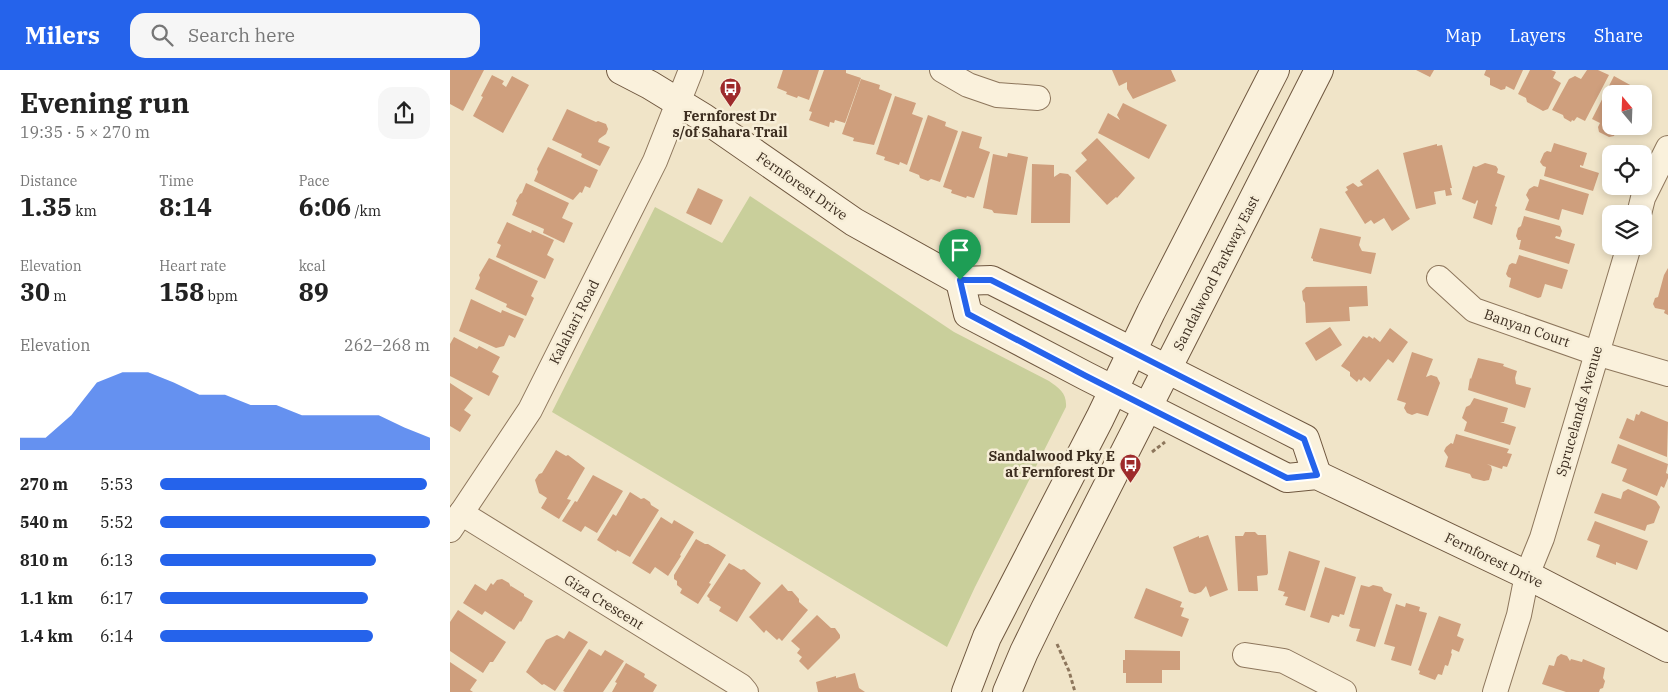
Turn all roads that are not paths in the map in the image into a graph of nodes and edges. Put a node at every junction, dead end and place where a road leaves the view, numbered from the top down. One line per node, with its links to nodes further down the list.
1 (621, 70): 7 (street, Fernforest Drive)
2 (691, 70): 7 (street, Kalahari Road)
3 (942, 70): 6 (street)
4 (1275, 70): 13 (street)
5 (1319, 70): 15 (street, Sandalwood Parkway East)
6 (1038, 98)
7 (678, 102): 12 (street, Fernforest Drive); 20 (street, Kalahari Road)
8 (1668, 148): 9 (street)
9 (1641, 205)
10 (1625, 255): 14 (street, Sprucelands Avenue)
11 (1439, 278): 14 (street, Banyan Court)
12 (960, 280): 13 (street, Fernforest Drive); 17 (street)
13 (1131, 351): 15 (street, Fernforest Drive); 17 (street)
14 (1596, 352): 16 (street, Banyan Court); 21 (street, Sprucelands Avenue)
15 (1168, 369): 18 (street, Sandalwood Parkway East); 19 (street, Fernforest Drive)
16 (1668, 374)
17 (1113, 390): 18 (street); 25 (street)
18 (1149, 407): 19 (street); 26 (street, Sandalwood Parkway East)
19 (1317, 475): 21 (street, Fernforest Drive)
20 (456, 522): 24 (street, Giza Crescent)
21 (1527, 575): 22 (street, Fernforest Drive); 28 (street, Sprucelands Avenue)
22 (1668, 648)
23 (1245, 656): 27 (street)
24 (746, 692)
25 (966, 692)
26 (1007, 692)
27 (1344, 692)
28 (1496, 692)

